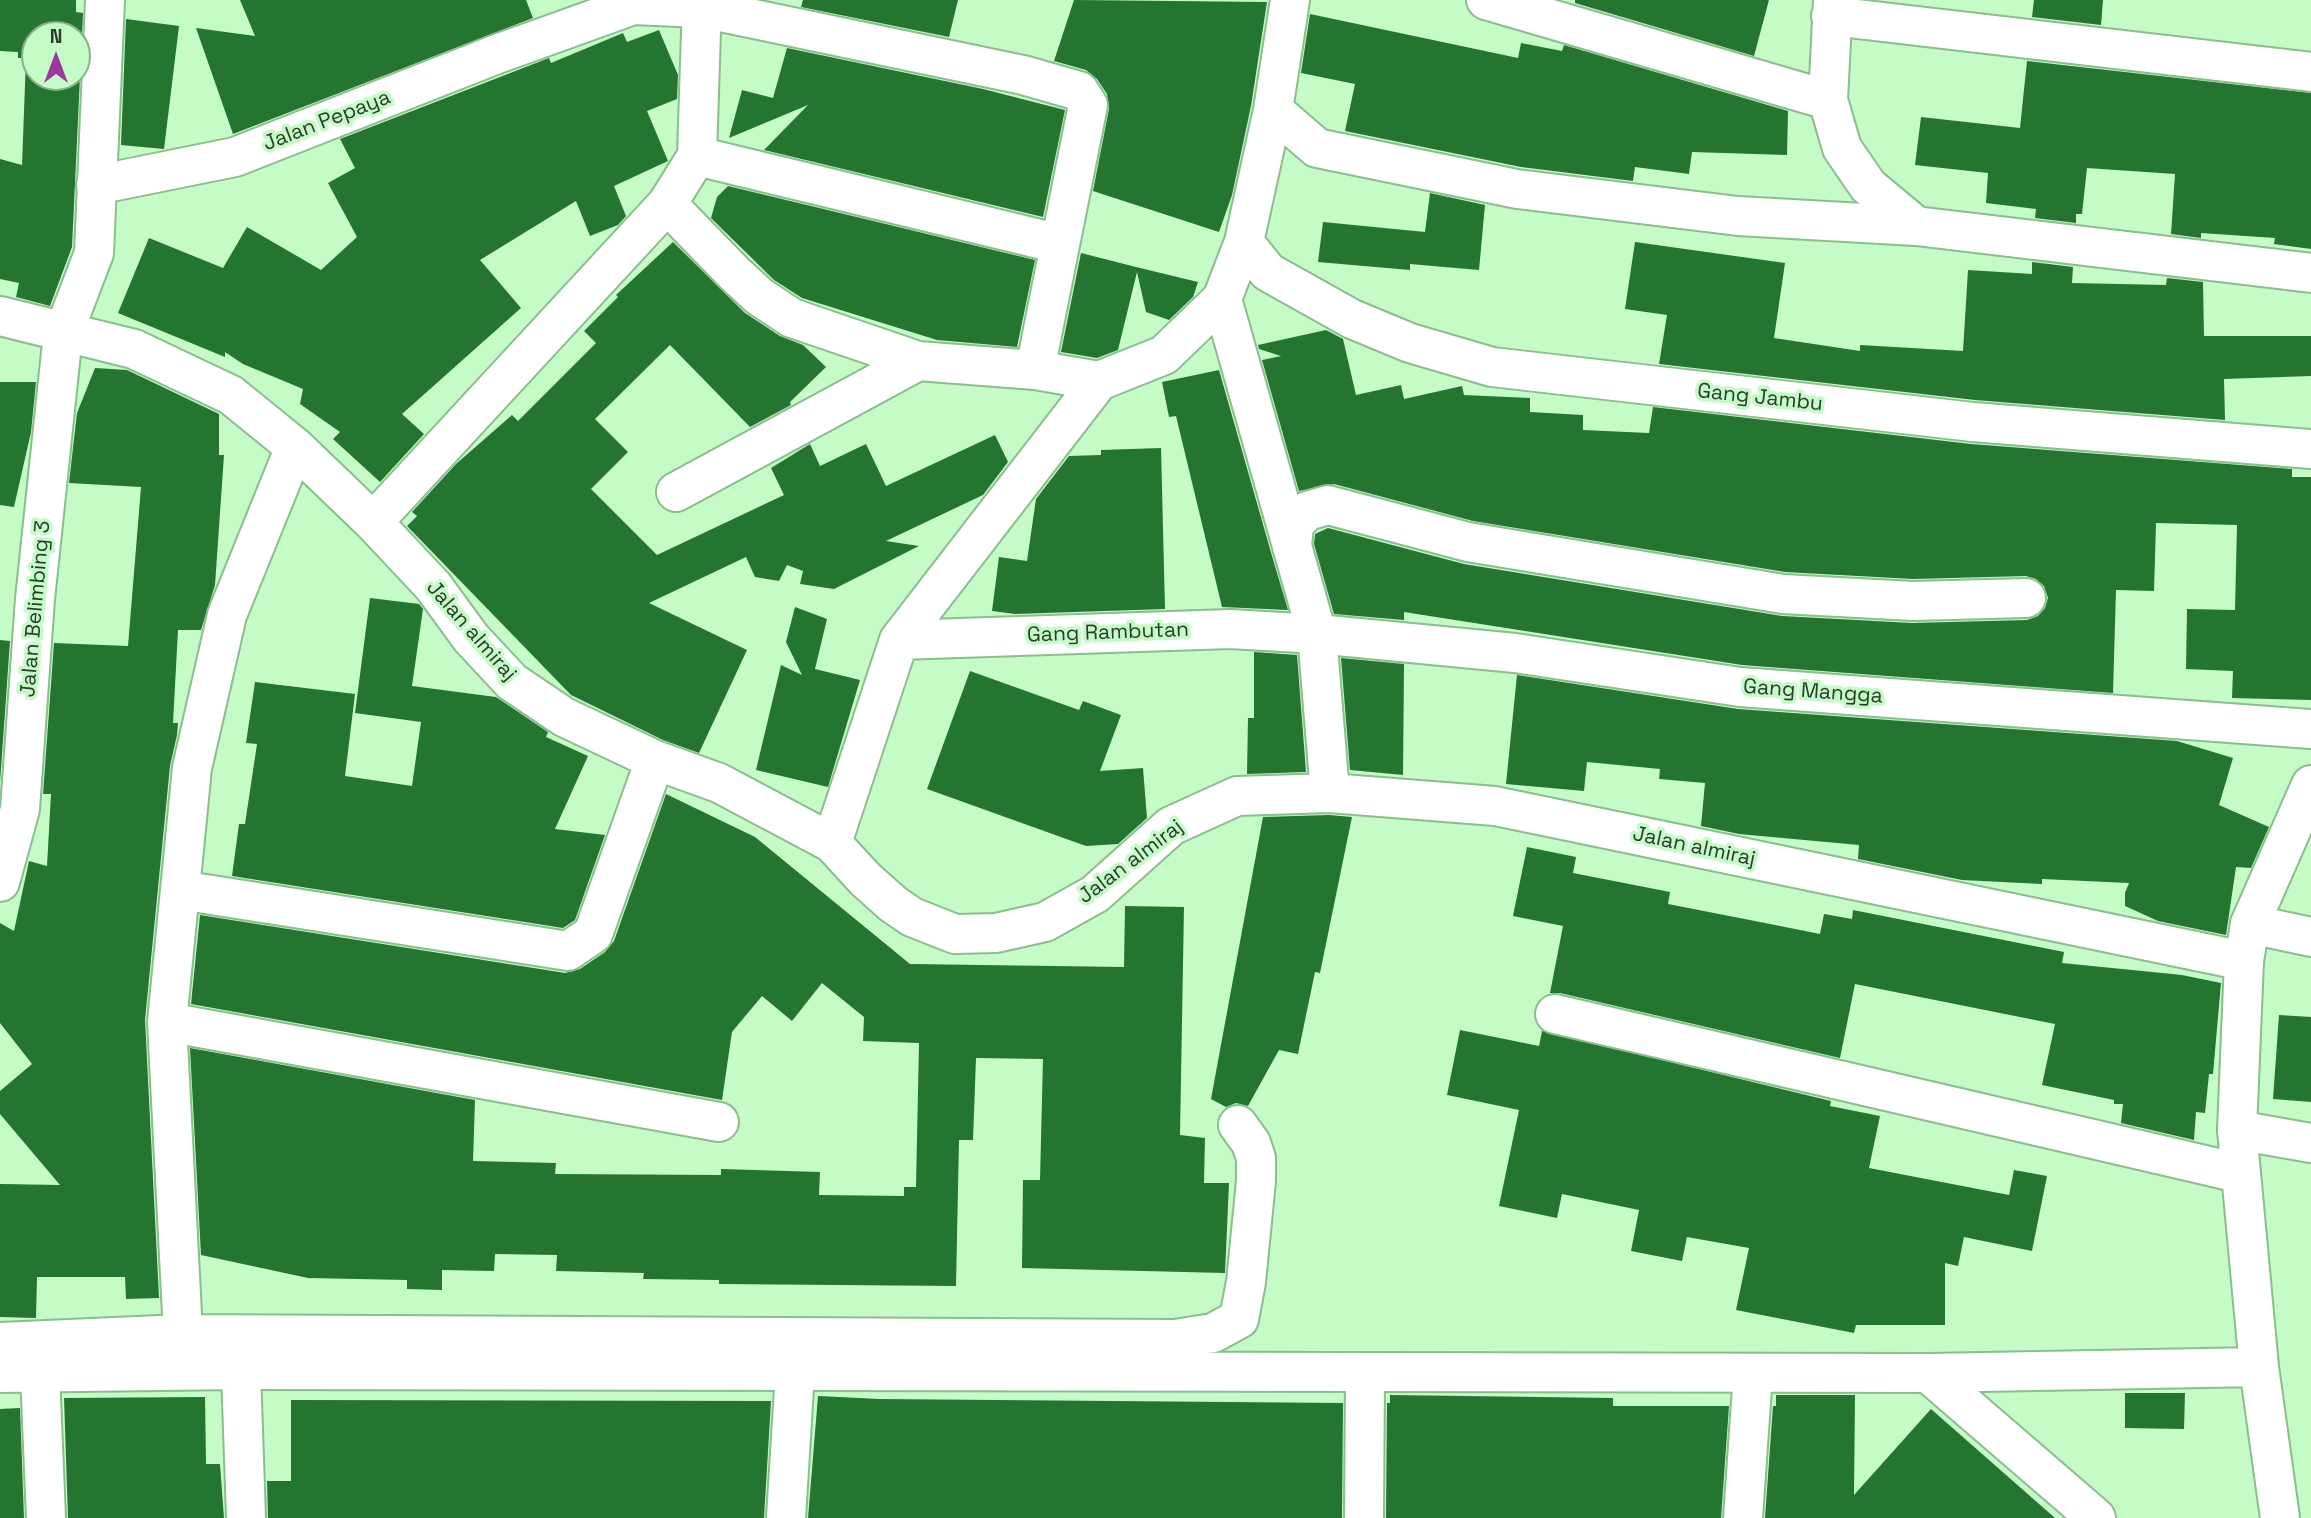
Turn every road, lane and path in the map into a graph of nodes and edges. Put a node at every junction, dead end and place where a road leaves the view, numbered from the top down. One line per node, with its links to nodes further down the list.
1 (104, 0): 11 (street)
2 (1290, 0): 9 (street)
3 (1486, 0): 8 (street)
4 (702, 4): 5 (street, Jalan Pepaya); 10 (street); 15 (street, Jalan Pepaya)
5 (583, 8): 11 (street, Jalan Pepaya)
6 (1832, 8): 7 (street); 8 (street)
7 (2311, 72)
8 (1828, 100): 13 (street)
9 (1273, 110): 13 (street); 14 (street)
10 (697, 156): 12 (street); 15 (street)
11 (96, 185): 19 (street)
12 (667, 204): 20 (street); 26 (street)
13 (1916, 226): 16 (street)
14 (1244, 242): 17 (street); 24 (street, Gang Jambu)
15 (1060, 244): 21 (street, Jalan Pepaya)
16 (2311, 273)
17 (1222, 299): 22 (street); 27 (street)
18 (0, 316): 19 (street, Jalan almiraj)
19 (63, 334): 23 (street, Jalan almiraj); 37 (street, Jalan Belimbing 3)
20 (918, 361): 21 (street); 25 (street)
21 (1035, 370): 22 (street)
22 (1099, 381): 30 (street)
23 (295, 447): 26 (street, Jalan almiraj); 38 (street)
24 (2311, 449)
25 (676, 492)
26 (373, 522): 32 (street, Jalan almiraj)
27 (1292, 547): 28 (street); 29 (street)
28 (2026, 598)
29 (1317, 634): 30 (street, Gang Rambutan); 31 (street, Gang Mangga); 34 (street)
30 (899, 640): 36 (street)
31 (2311, 729)
32 (654, 760): 36 (street, Jalan almiraj); 38 (street)
33 (2311, 785): 35 (street)
34 (1330, 793): 36 (street, Jalan almiraj); 41 (street, Jalan almiraj)
35 (2300, 838): 39 (street)
36 (832, 843)
37 (0, 882)
38 (180, 890): 43 (street)
39 (2250, 924): 40 (street); 41 (street)
40 (2311, 937)
41 (2244, 961): 46 (street)
42 (1555, 1014): 48 (street)
43 (167, 1022): 44 (street); 49 (street)
44 (719, 1122)
45 (1238, 1125): 49 (street)
46 (2236, 1130): 47 (street); 48 (street)
47 (2311, 1143)
48 (2239, 1173): 51 (street)
49 (183, 1334): 50 (street); 52 (street)
50 (0, 1342)
51 (2259, 1367): 59 (street); 66 (street)
52 (174, 1370): 53 (street); 56 (street)
53 (241, 1370): 54 (street); 61 (street)
54 (795, 1372): 57 (street); 62 (street)
55 (0, 1373): 56 (street)
56 (40, 1373): 60 (street)
57 (1365, 1373): 58 (street); 63 (street)
58 (1753, 1373): 59 (street); 64 (street)
59 (1928, 1373): 65 (street)
60 (46, 1518)
61 (246, 1518)
62 (786, 1518)
63 (1364, 1518)
64 (1743, 1518)
65 (2096, 1518)
66 (2280, 1518)

